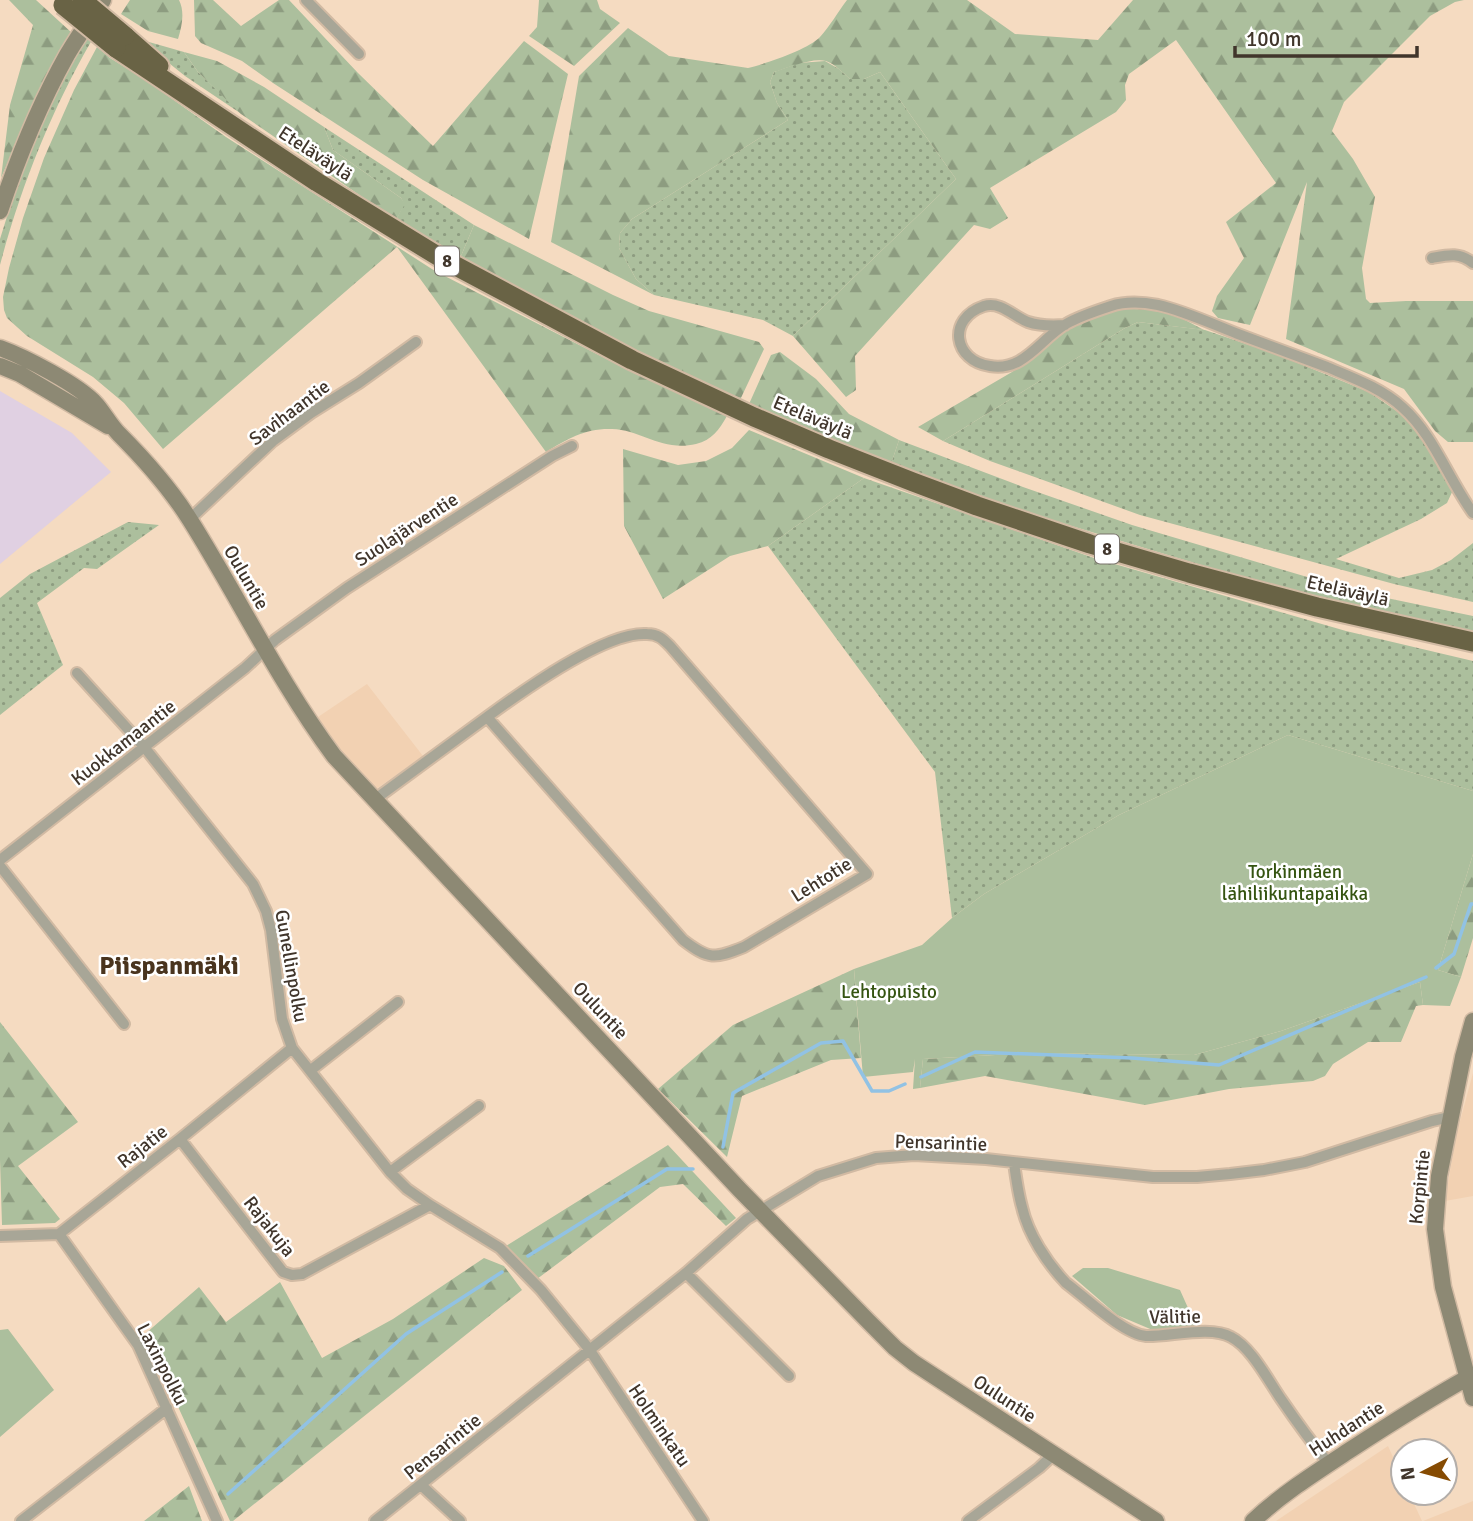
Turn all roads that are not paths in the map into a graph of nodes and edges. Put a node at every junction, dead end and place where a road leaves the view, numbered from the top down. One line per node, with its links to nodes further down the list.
1 (103, 0): 5 (main road)
2 (306, 0): 4 (street)
3 (67, 2): 16 (highway, Eteläväylä / 8, bridge)
4 (359, 54)
5 (0, 211)
6 (1432, 258): 7 (street)
7 (1473, 263)
8 (1065, 325): 8 (street); 14 (street)
9 (416, 342): 15 (street, Savihaantie)
10 (0, 348): 12 (main road, Ouluntie)
11 (0, 366): 12 (main road, Ouluntie)
12 (116, 431): 15 (main road, Ouluntie)
13 (572, 446): 17 (street, Suolajärventie)
14 (1473, 513)
15 (190, 519): 17 (main road, Ouluntie)
16 (1473, 642)
17 (265, 649): 20 (street, Kuokkamaantie); 21 (main road, Ouluntie)
18 (77, 673): 20 (street, Gunellinpolku)
19 (487, 717): 19 (street, Lehtotie); 21 (street, Lehtotie)
20 (145, 748): 22 (street, Kuokkamaantie); 27 (street, Gunellinpolku)
21 (374, 800): 35 (main road, Ouluntie)
22 (0, 860)
23 (0, 866): 26 (street)
24 (398, 1002): 28 (street)
25 (1473, 1021): 30 (main road, Korpintie)
26 (124, 1024)
27 (292, 1048): 28 (street, Gunellinpolku); 31 (street, Rajatie)
28 (311, 1070): 33 (street, Gunellinpolku)
29 (479, 1106): 33 (street)
30 (1450, 1117): 32 (street, Pensarintie); 41 (main road, Korpintie)
31 (180, 1139): 34 (street, Rajakuja); 36 (street, Rajatie)
32 (1014, 1163): 35 (street, Pensarintie); 45 (street, Välitie)
33 (390, 1172): 34 (street, Gunellinpolku)
34 (430, 1205): 39 (street, Gunellinpolku)
35 (760, 1211): 38 (street, Pensarintie); 44 (main road, Ouluntie)
36 (60, 1234): 37 (street); 43 (street, Laxinpolku)
37 (0, 1236)
38 (685, 1272): 39 (street, Pensarintie); 40 (street)
39 (589, 1349): 46 (street, Pensarintie); 51 (street, Holminkatu)
40 (789, 1376)
41 (1467, 1378): 42 (main road, Korpintie); 45 (main road, Huhdantie)
42 (1473, 1398)
43 (167, 1408): 47 (street); 48 (street, Laxinpolku)
44 (1053, 1455): 52 (street); 53 (main road, Ouluntie)
45 (1329, 1464): 54 (main road, Huhdantie)
46 (421, 1485): 49 (street, Pensarintie); 50 (street)
47 (21, 1521)
48 (217, 1521)
49 (375, 1521)
50 (460, 1521)
51 (703, 1521)
52 (968, 1521)
53 (1156, 1521)
54 (1253, 1521)

